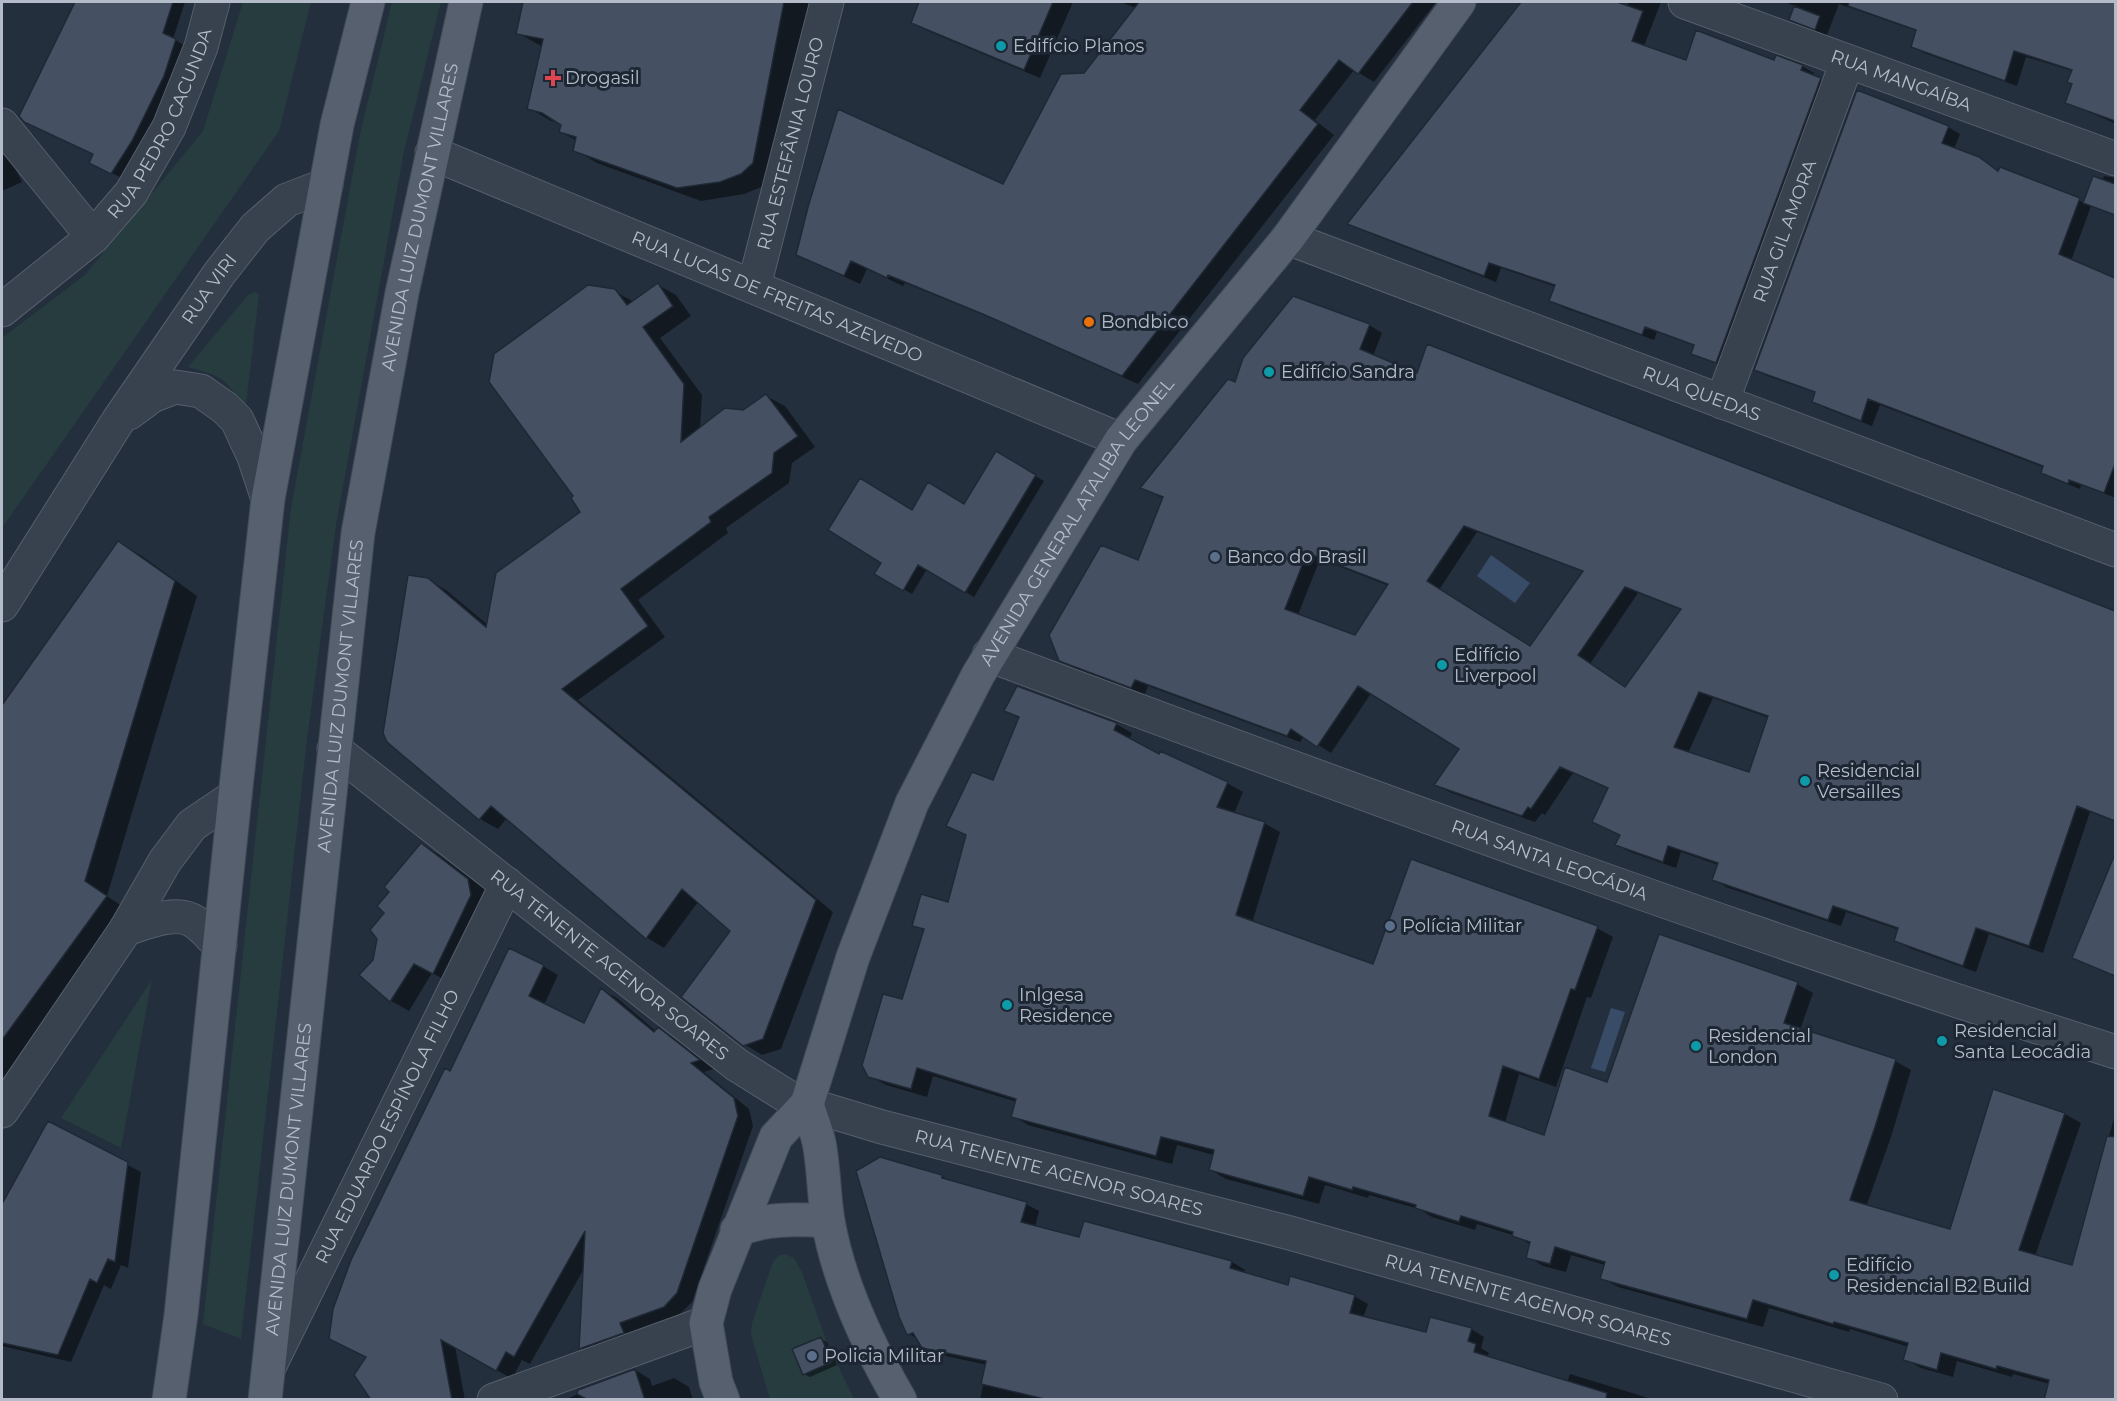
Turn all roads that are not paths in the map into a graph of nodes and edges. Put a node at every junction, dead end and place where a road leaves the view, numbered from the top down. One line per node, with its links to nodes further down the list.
1 (213, 2): 12 (street, RUA PEDRO CACUNDA)
2 (368, 2): 11 (main road)
3 (466, 2): 9 (main road, AVENIDA LUIZ DUMONT VILLARES)
4 (827, 2): 14 (street, RUA ESTEFÂNIA LOURO)
5 (1459, 2): 13 (main road, AVENIDA GENERAL ATALIBA LEONEL)
6 (1685, 2): 7 (street, RUA MANGAÍBA)
7 (1847, 62): 10 (street, RUA MANGAÍBA); 16 (street, RUA GIL AMORA)
8 (2, 125): 12 (street)
9 (432, 153): 14 (street, RUA LUCAS DE FREITAS AZEVEDO); 23 (main road, AVENIDA LUIZ DUMONT VILLARES)
10 (2115, 159)
11 (326, 185): 17 (street, RUA VIRI); 19 (main road)
12 (93, 237): 15 (street, RUA PEDRO CACUNDA)
13 (1288, 238): 16 (street, RUA QUEDAS); 18 (main road, AVENIDA GENERAL ATALIBA LEONEL)
14 (754, 286): 18 (street, RUA LUCAS DE FREITAS AZEVEDO)
15 (2, 310)
16 (1722, 402): 20 (street, RUA QUEDAS)
17 (118, 421): 19 (street, RUA VIRI); 21 (street, RUA VIRI)
18 (1121, 440): 22 (main road, AVENIDA GENERAL ATALIBA LEONEL)
19 (268, 499): 24 (main road)
20 (2115, 550)
21 (2, 605)
22 (989, 654): 28 (street, RUA SANTA LEOCÁDIA); 29 (main road, AVENIDA GENERAL ATALIBA LEONEL)
23 (334, 749): 25 (street, RUA TENENTE AGENOR SOARES); 34 (main road, AVENIDA LUIZ DUMONT VILLARES)
24 (235, 796): 26 (street); 27 (main road)
25 (507, 884): 29 (street, RUA TENENTE AGENOR SOARES); 34 (street, RUA EDUARDO ESPÍNOLA FILHO)
26 (126, 929): 27 (street); 30 (street)
27 (220, 946): 35 (main road)
28 (2115, 1052)
29 (807, 1104): 31 (main road); 32 (main road, AVENIDA GENERAL ATALIBA LEONEL); 39 (street, RUA TENENTE AGENOR SOARES)
30 (2, 1111)
31 (828, 1221): 32 (main road); 38 (main road)
32 (737, 1230): 33 (main road, AVENIDA GENERAL ATALIBA LEONEL)
33 (706, 1323): 36 (street); 37 (main road, AVENIDA GENERAL ATALIBA LEONEL)
34 (267, 1384)
35 (169, 1400)
36 (494, 1400)
37 (723, 1400)
38 (900, 1400)
39 (1881, 1400)

